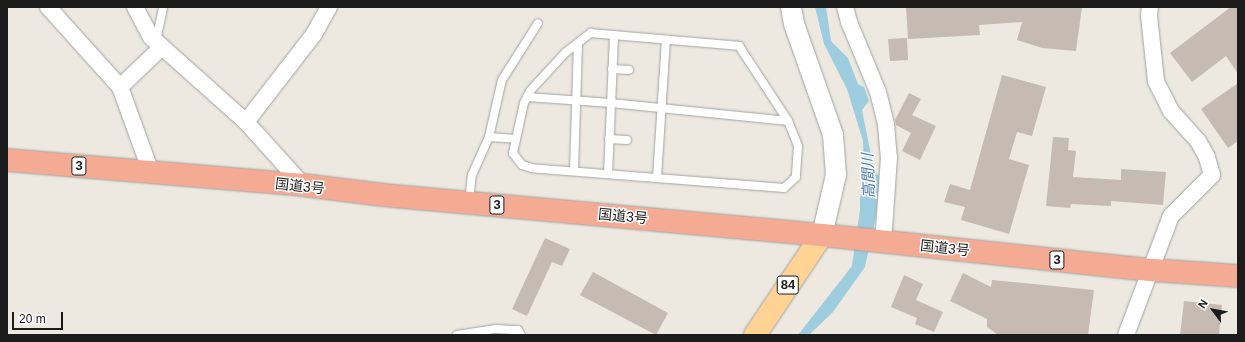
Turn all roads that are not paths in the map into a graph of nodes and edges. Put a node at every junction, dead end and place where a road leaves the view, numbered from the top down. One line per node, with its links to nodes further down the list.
1 (48, 7): 15 (street)
2 (135, 7): 12 (street)
3 (163, 7): 12 (lane)
4 (329, 7): 21 (street)
5 (791, 7): 33 (street)
6 (845, 7): 34 (street)
7 (1150, 7): 35 (street)
8 (538, 23): 22 (lane)
9 (614, 35): 10 (lane); 11 (lane); 13 (lane)
10 (666, 40): 19 (lane); 20 (lane)
11 (578, 43): 16 (lane); 17 (lane)
12 (159, 44): 15 (street); 21 (street)
13 (612, 69): 14 (lane); 18 (lane)
14 (629, 70)
15 (120, 87): 28 (street)
16 (527, 97): 17 (lane); 23 (lane)
17 (576, 100): 18 (lane); 27 (lane)
18 (611, 103): 19 (lane); 24 (lane)
19 (661, 109): 20 (lane); 30 (lane)
20 (788, 121): 30 (lane)
21 (246, 122): 31 (street)
22 (489, 137): 23 (lane); 32 (lane)
23 (516, 139): 27 (lane)
24 (609, 139): 25 (lane); 29 (lane)
25 (627, 140)
26 (7, 160): 28 (highway, 国道3号 / 3)
27 (574, 171): 29 (lane)
28 (151, 172): 31 (highway, 国道3号 / 3)
29 (608, 174): 30 (lane)
30 (656, 178)
31 (303, 185): 32 (highway, 国道3号 / 3)
32 (468, 203): 33 (highway, 国道3号 / 3)
33 (822, 235): 34 (highway, 国道3号 / 3); 39 (main road, 84)
34 (879, 241): 35 (highway, 国道3号 / 3)
35 (1152, 270): 36 (highway, 国道3号 / 3); 40 (street)
36 (1238, 276)
37 (457, 335): 38 (lane)
38 (521, 335)
39 (755, 335)
40 (1126, 335)

